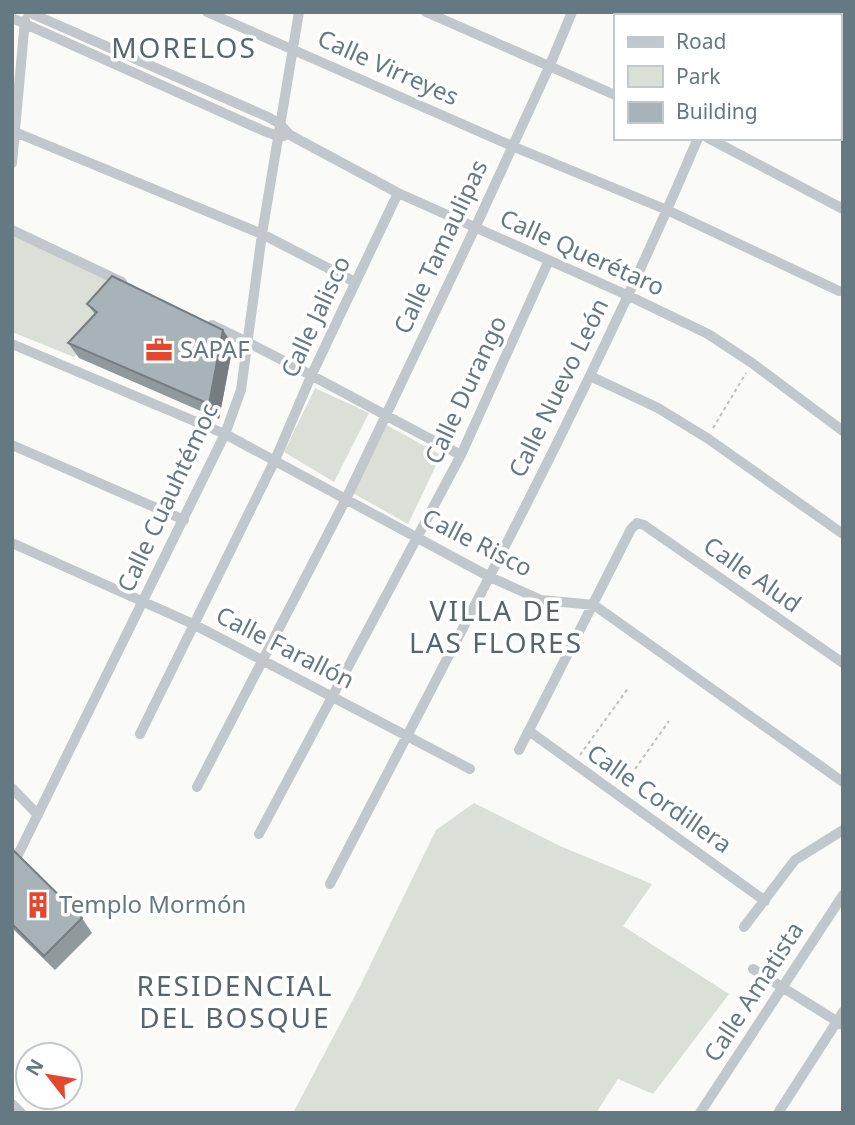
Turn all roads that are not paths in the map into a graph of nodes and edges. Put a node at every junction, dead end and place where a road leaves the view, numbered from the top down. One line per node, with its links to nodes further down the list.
1 (207, 12): 7 (street, Calle Virreyes)
2 (299, 12): 7 (street, Calle Cuauhtémoc)
3 (426, 12): 8 (street)
4 (572, 12): 8 (street, Calle Tamaulipas)
5 (26, 16): 6 (street); 10 (street); 11 (street); 13 (street)
6 (12, 18)
7 (293, 50): 10 (street, Calle Cuauhtémoc); 16 (street, Calle Virreyes)
8 (550, 65): 9 (street); 16 (street, Calle Tamaulipas)
9 (614, 95)
10 (280, 124): 12 (street, Calle Querétaro); 13 (street, Calle Cuauhtémoc)
11 (15, 132): 17 (street); 23 (street)
12 (290, 135): 13 (street); 18 (street, Calle Querétaro)
13 (278, 136): 23 (street, Calle Cuauhtémoc)
14 (697, 140): 20 (street, Calle Nuevo León)
15 (712, 140): 19 (street)
16 (512, 146): 20 (street, Calle Virreyes); 21 (street, Calle Tamaulipas)
17 (12, 163)
18 (398, 193): 21 (street, Calle Querétaro); 25 (street, Calle Jalisco)
19 (843, 209)
20 (667, 210): 27 (street, Calle Virreyes); 28 (street, Calle Nuevo León)
21 (475, 228): 24 (street, Calle Querétaro); 34 (street, Calle Tamaulipas)
22 (12, 230): 26 (street)
23 (262, 234): 25 (street); 30 (street, Calle Cuauhtémoc)
24 (549, 260): 28 (street, Calle Querétaro); 38 (street, Calle Durango)
25 (355, 282): 32 (street, Calle Jalisco)
26 (135, 288)
27 (838, 291)
28 (627, 295): 33 (street, Calle Nuevo León); 35 (street, Calle Querétaro)
29 (197, 317): 30 (street)
30 (246, 341): 32 (street); 36 (street, Calle Cuauhtémoc)
31 (12, 344): 36 (street, Calle Risco)
32 (312, 374): 34 (street); 39 (street, Calle Jalisco)
33 (590, 376): 42 (street); 45 (street, Calle Nuevo León)
34 (384, 415): 38 (street); 40 (street, Calle Tamaulipas)
35 (843, 431)
36 (225, 434): 39 (street, Calle Risco); 41 (street, Calle Cuauhtémoc)
37 (12, 445): 41 (street)
38 (461, 455): 43 (street, Calle Durango)
39 (275, 460): 40 (street, Calle Risco); 48 (street, Calle Jalisco)
40 (346, 499): 43 (street, Calle Risco); 49 (street, Calle Tamaulipas)
41 (184, 520): 46 (street, Calle Cuauhtémoc)
42 (843, 534)
43 (416, 536): 45 (street, Calle Risco); 51 (street, Calle Durango)
44 (12, 543): 46 (street, Calle Farallón)
45 (490, 577): 47 (street, Calle Risco); 54 (street, Calle Nuevo León)
46 (143, 600): 48 (street, Calle Farallón); 60 (street, Calle Cuauhtémoc)
47 (594, 605): 50 (street, Calle Alud); 52 (street); 57 (street)
48 (194, 624): 49 (street, Calle Farallón); 53 (street, Calle Jalisco)
49 (263, 662): 51 (street, Calle Farallón); 58 (street, Calle Tamaulipas)
50 (843, 663)
51 (331, 696): 54 (street, Calle Farallón); 62 (street, Calle Durango)
52 (529, 731): 55 (street); 66 (street, Calle Cordillera)
53 (140, 734)
54 (407, 734): 56 (street, Calle Farallón); 64 (street, Calle Nuevo León)
55 (519, 750)
56 (470, 768)
57 (843, 782)
58 (197, 786)
59 (12, 788): 60 (street)
60 (38, 815): 63 (street, Calle Cuauhtémoc)
61 (843, 830): 66 (street)
62 (259, 834)
63 (12, 867)
64 (331, 884)
65 (843, 895): 69 (street, Calle Amatista)
66 (765, 901): 67 (street)
67 (744, 927)
68 (753, 969): 69 (street)
69 (783, 987): 70 (street); 73 (street, Calle Amatista)
70 (841, 1019): 74 (street)
71 (12, 1104): 72 (street)
72 (21, 1113)
73 (700, 1113)
74 (778, 1113)

